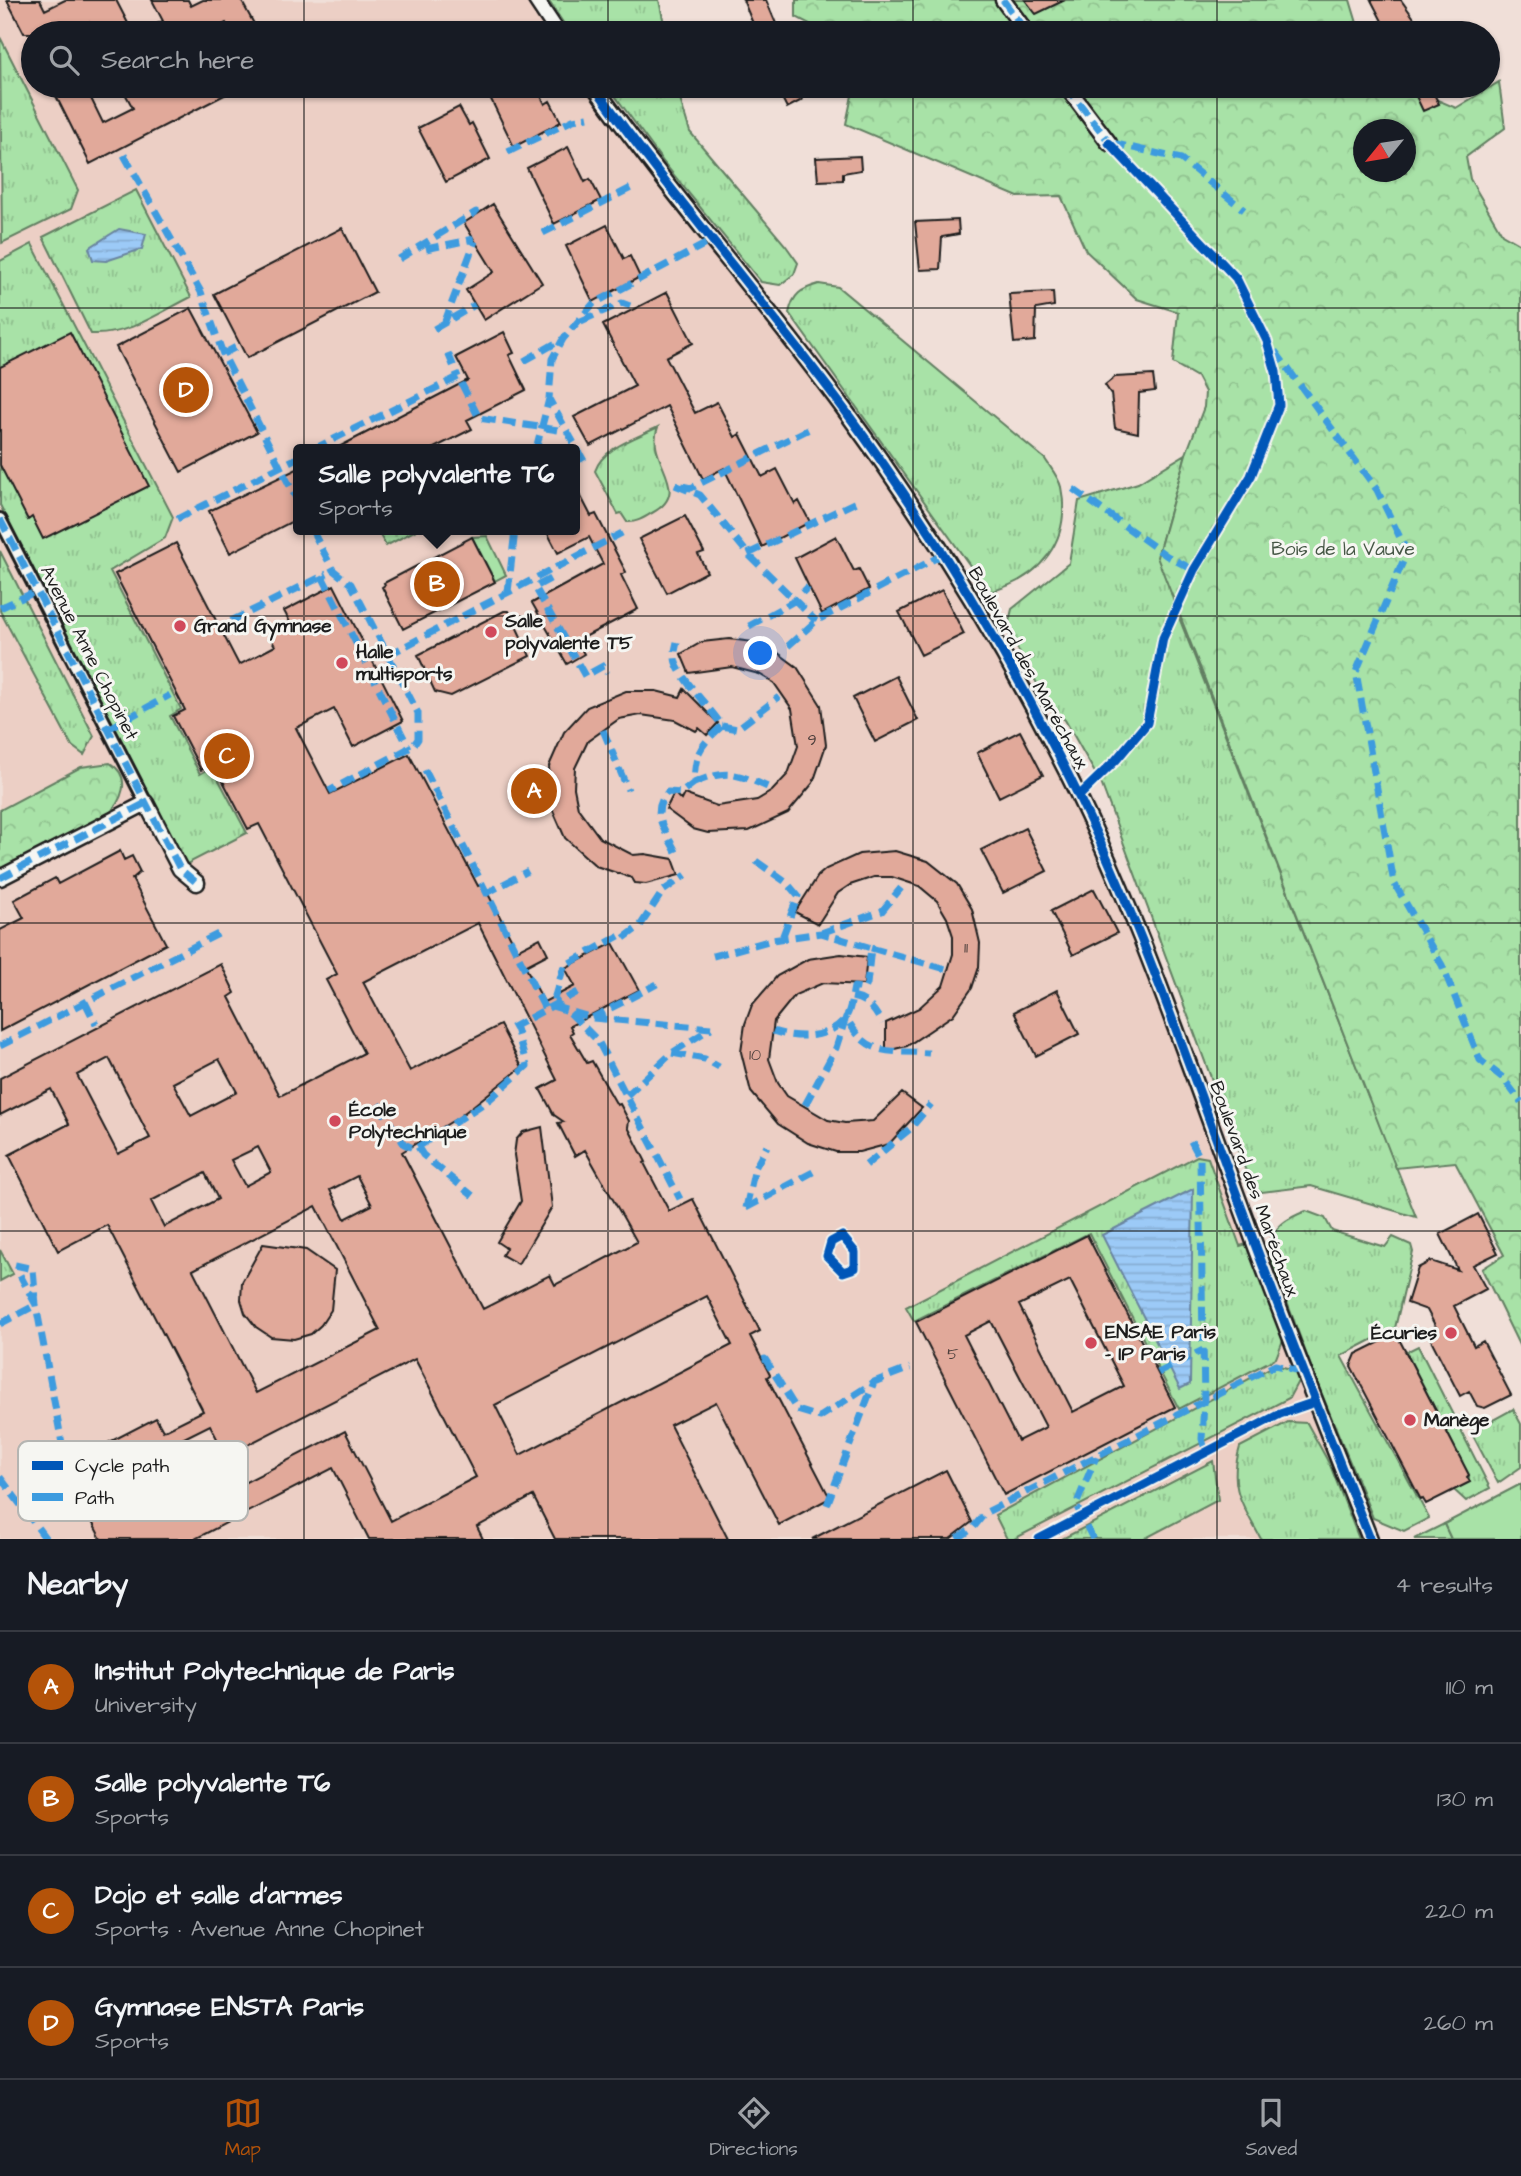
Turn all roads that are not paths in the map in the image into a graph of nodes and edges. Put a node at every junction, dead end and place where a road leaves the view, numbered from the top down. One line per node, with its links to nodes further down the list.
1 (536, 0): 3 (street)
2 (1003, 0): 4 (street)
3 (550, 21)
4 (1018, 21)
5 (603, 98): 12 (street, Boulevard des Maréchaux)
6 (1075, 98): 7 (street)
7 (1109, 142)
8 (0, 519): 9 (street, Avenue Anne Chopinet)
9 (146, 803): 10 (street); 11 (street)
10 (0, 878)
11 (197, 883)
12 (1370, 1539)

